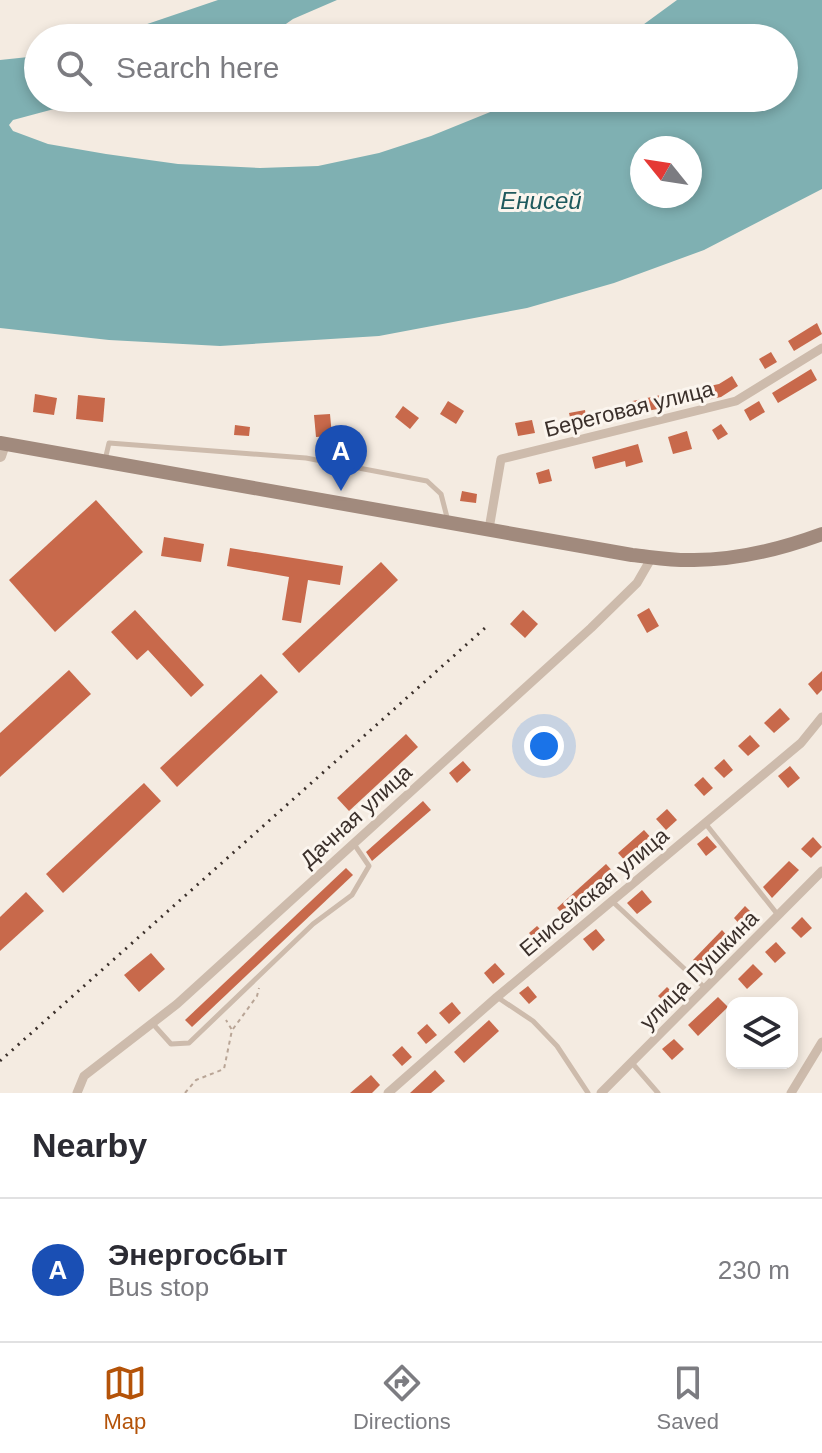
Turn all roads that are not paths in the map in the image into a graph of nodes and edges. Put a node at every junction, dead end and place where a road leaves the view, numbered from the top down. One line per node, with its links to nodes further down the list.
1 (822, 348): 5 (street, Береговая улица)
2 (1, 447): 3 (main road)
3 (104, 461): 4 (main road); 4 (lane)
4 (449, 522): 5 (main road)
5 (489, 529): 7 (main road)
6 (822, 534): 7 (main road)
7 (652, 557): 10 (street, Дачная улица)
8 (822, 717): 9 (street, Енисейская улица)
9 (705, 823): 12 (street, Енисейская улица); 13 (lane)
10 (353, 843): 16 (street, Дачная улица); 16 (lane)
11 (822, 871): 13 (street, улица Пушкина)
12 (611, 901): 14 (lane); 15 (street, Енисейская улица)
13 (779, 916): 14 (street, улица Пушкина)
14 (706, 989): 18 (street, улица Пушкина)
15 (497, 997): 20 (street, Енисейская улица); 21 (lane)
16 (153, 1023): 19 (street, Дачная улица)
17 (822, 1042): 24 (street)
18 (632, 1063): 22 (street, улица Пушкина); 23 (lane)
19 (77, 1093)
20 (388, 1093)
21 (588, 1093)
22 (601, 1093)
23 (658, 1093)
24 (791, 1093)

